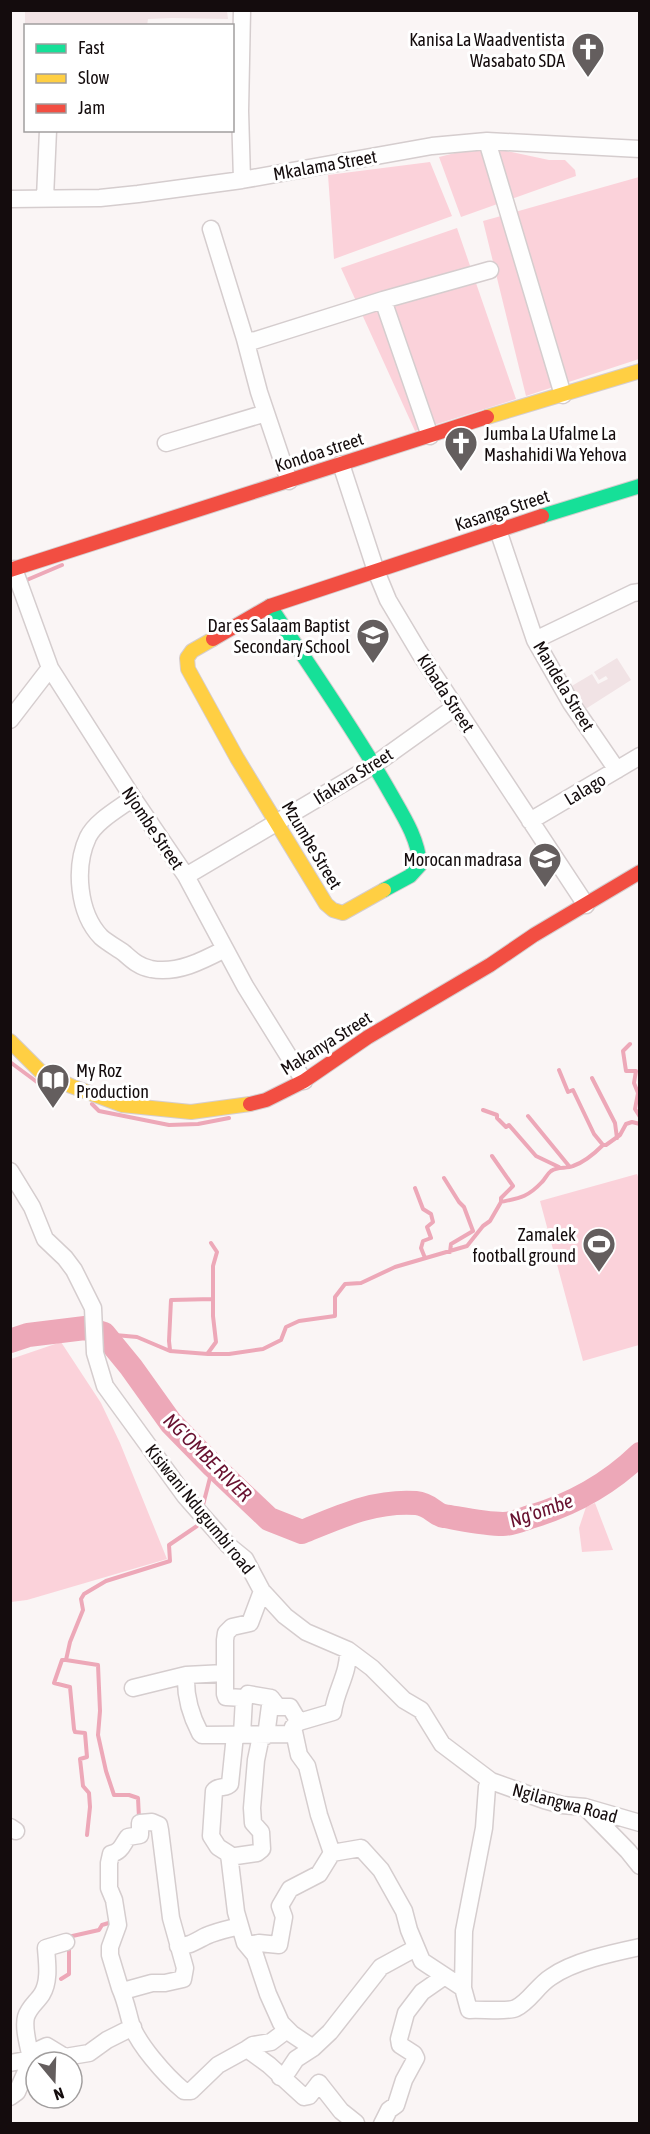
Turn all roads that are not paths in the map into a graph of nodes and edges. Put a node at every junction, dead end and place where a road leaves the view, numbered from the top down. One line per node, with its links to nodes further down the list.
1 (242, 10): 5 (street)
2 (48, 132): 6 (street)
3 (487, 141): 4 (street, Mkalama Street); 5 (street, Mkalama Street); 13 (street)
4 (639, 149)
5 (242, 180): 6 (street, Mkalama Street)
6 (45, 198): 7 (street, Mkalama Street)
7 (10, 199)
8 (211, 229): 11 (street)
9 (490, 270): 10 (street)
10 (383, 300): 11 (street); 15 (street)
11 (245, 339): 14 (street)
12 (639, 371): 13 (street, Kondoa street)
13 (562, 395): 15 (street, Kondoa street)
14 (266, 413): 16 (street); 18 (street)
15 (430, 436): 17 (street, Kondoa street)
16 (166, 443)
17 (341, 464): 18 (street, Kondoa street); 22 (street, Kibada Street)
18 (289, 481): 21 (street, Kondoa street)
19 (639, 486): 20 (street, Kasanga Street)
20 (498, 530): 22 (street, Kasanga Street); 25 (street, Mandela Street)
21 (12, 570): 26 (street, Njombe Street)
22 (376, 571): 24 (street, Mzumbe Street); 27 (street, Kibada Street)
23 (639, 592): 25 (street)
24 (270, 606): 30 (street, Mzumbe Street); 34 (street, Mzumbe Street)
25 (535, 640): 31 (street, Mandela Street)
26 (50, 668): 28 (street); 32 (street, Njombe Street)
27 (455, 707): 30 (street, Ifakara Street); 33 (street, Kibada Street)
28 (10, 720)
29 (639, 756): 31 (street, Lalago)
30 (374, 765): 34 (street, Ifakara Street); 34 (street, Mzumbe Street)
31 (617, 770): 33 (street, Lalago)
32 (133, 798): 36 (street, Njombe Street); 38 (street)
33 (530, 821): 37 (street, Kibada Street)
34 (276, 823): 36 (street, Ifakara Street)
35 (639, 872): 37 (street, Makanya Street)
36 (186, 876): 38 (street, Njombe Street)
37 (586, 904): 40 (street, Makanya Street)
38 (225, 949): 40 (street, Njombe Street)
39 (10, 1041): 40 (street, Makanya Street)
40 (304, 1081)
41 (10, 1171): 42 (street, Kisiwani Ndugumbi road)
42 (262, 1591): 43 (street, Kisiwani Ndugumbi road); 44 (street)
43 (348, 1650): 49 (street); 52 (street, Kisiwani Ndugumbi road)
44 (225, 1673): 45 (street); 47 (street)
45 (186, 1675): 46 (street); 50 (street)
46 (133, 1688)
47 (244, 1698): 48 (street); 50 (street)
48 (271, 1698): 49 (street); 51 (street)
49 (296, 1725): 51 (street); 55 (street)
50 (239, 1735): 51 (street); 56 (street)
51 (264, 1736): 56 (street)
52 (491, 1781): 53 (street, Ngilangwa Road); 66 (street)
53 (585, 1806): 54 (street, Ngilangwa Road); 57 (street)
54 (639, 1823)
55 (332, 1853): 60 (street); 63 (street)
56 (229, 1857): 58 (street)
57 (639, 1866)
58 (240, 1926): 60 (street); 61 (street)
59 (66, 1942): 71 (street)
60 (248, 1945): 68 (street)
61 (178, 1946): 65 (street); 65 (street)
62 (639, 1947): 66 (street)
63 (417, 1951): 64 (street); 69 (street)
64 (445, 1976): 66 (street); 80 (street)
65 (120, 1988): 67 (street)
66 (463, 1988)
67 (133, 2027): 70 (street); 74 (street)
68 (287, 2030): 69 (street); 70 (street)
69 (313, 2048): 76 (street)
70 (247, 2049): 76 (street)
71 (32, 2050)
72 (41, 2050): 73 (street)
73 (54, 2050)
74 (84, 2054)
75 (24, 2076): 77 (street)
76 (280, 2077): 78 (street)
77 (10, 2097)
78 (356, 2123): 79 (street)
79 (366, 2124)
80 (382, 2124)

